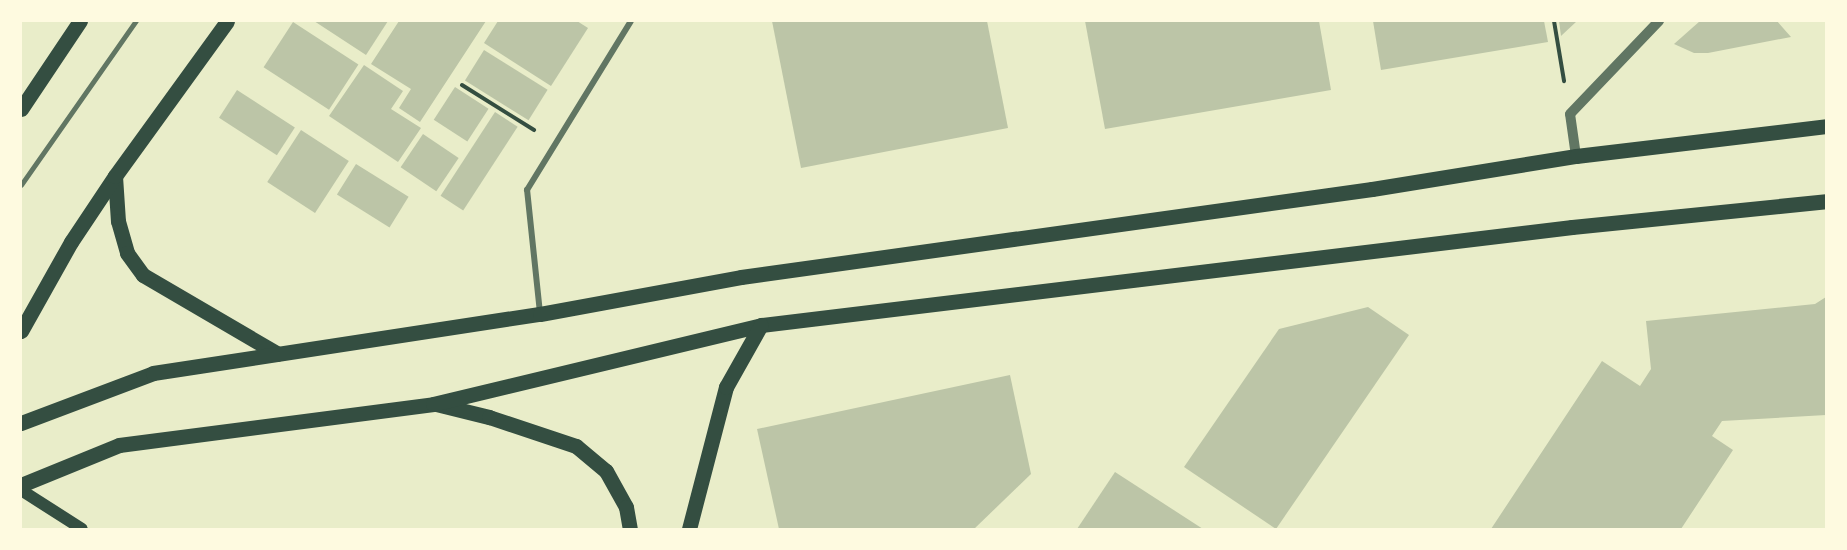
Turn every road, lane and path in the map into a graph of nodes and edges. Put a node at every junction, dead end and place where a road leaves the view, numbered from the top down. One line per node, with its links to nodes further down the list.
1 (80, 21): 8 (main road)
2 (136, 21): 14 (lane)
3 (227, 21): 13 (main road)
4 (631, 21): 11 (street)
5 (1554, 21): 9 (path)
6 (1659, 21): 9 (street)
7 (462, 85): 11 (path)
8 (21, 109)
9 (1570, 114): 12 (street)
10 (1826, 126): 12 (main road)
11 (556, 143): 16 (street)
12 (1576, 156): 16 (main road)
13 (115, 176): 18 (main road); 19 (main road)
14 (21, 185)
15 (1826, 201): 17 (main road)
16 (540, 314): 19 (main road)
17 (761, 325): 20 (main road); 26 (main road)
18 (21, 331)
19 (278, 354): 21 (main road)
20 (433, 404): 22 (main road); 25 (main road)
21 (21, 423)
22 (21, 485)
23 (21, 490): 24 (main road)
24 (82, 529)
25 (630, 529)
26 (689, 529)

